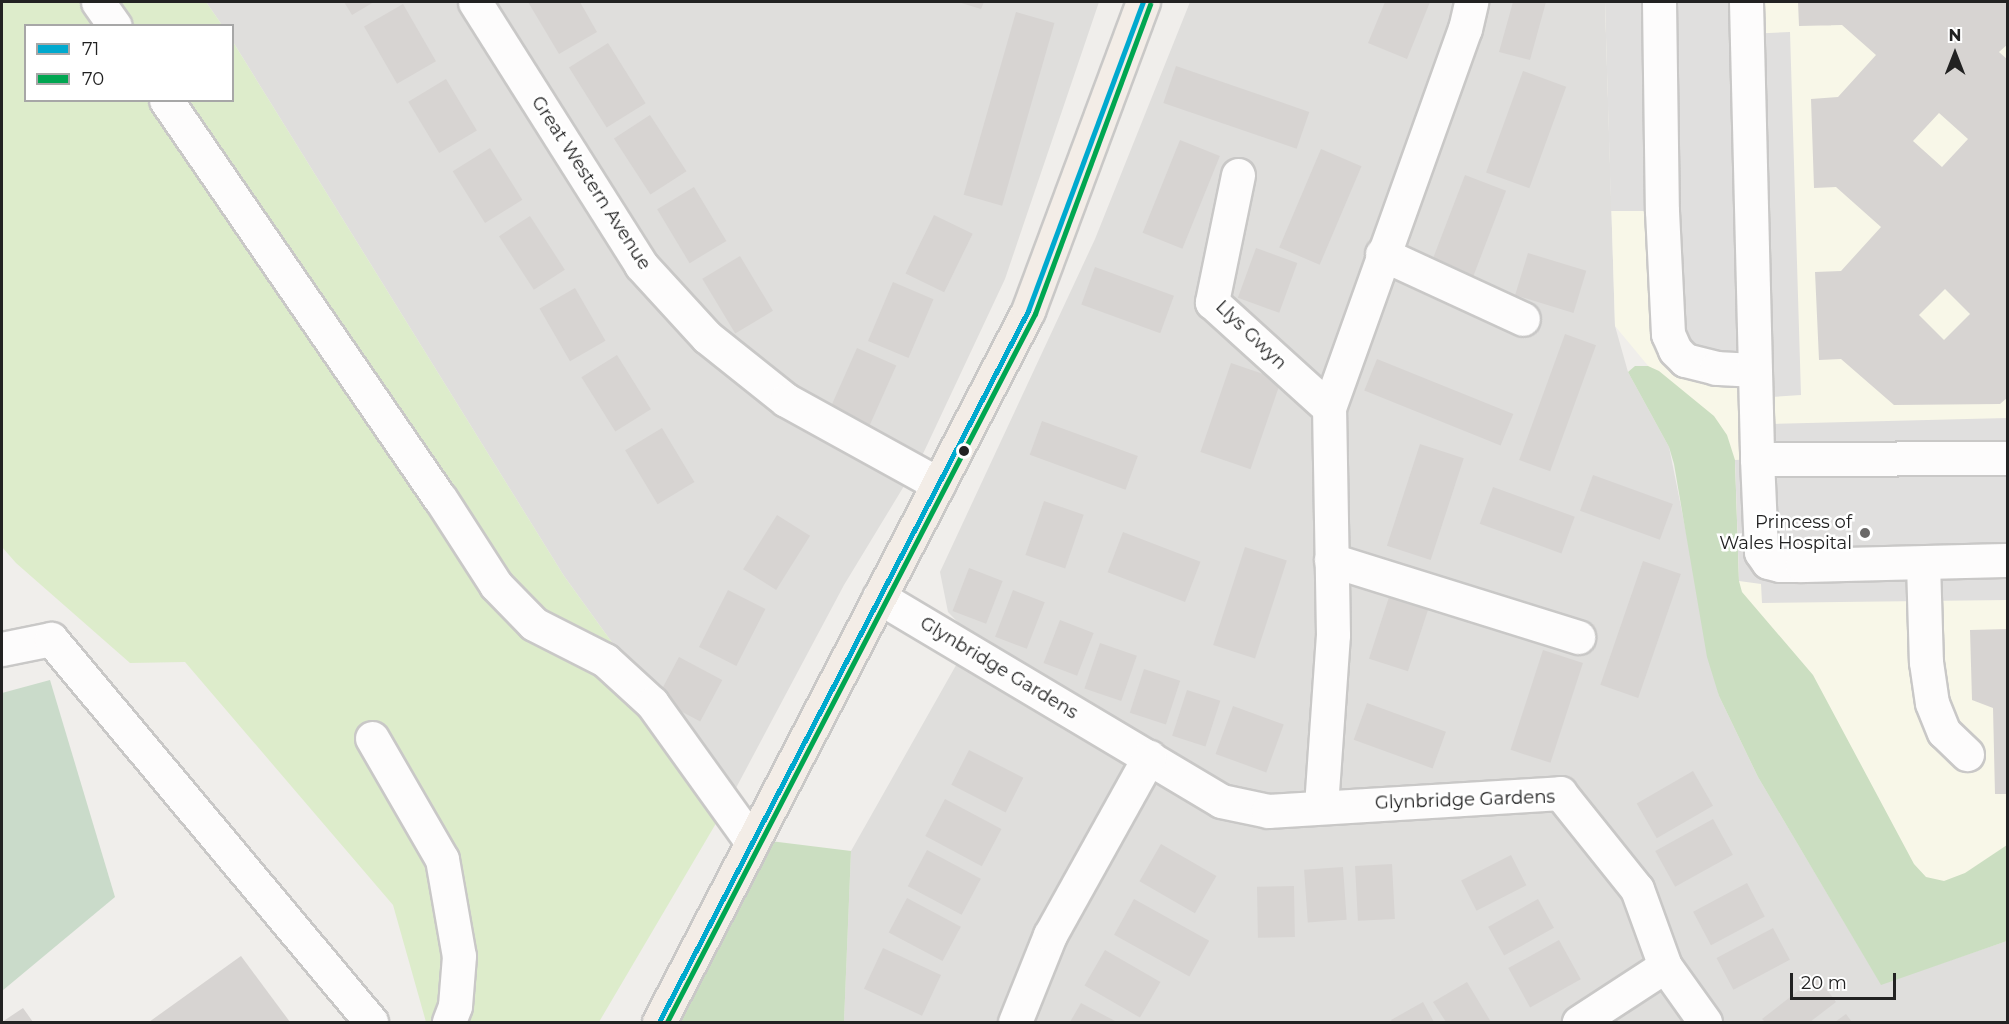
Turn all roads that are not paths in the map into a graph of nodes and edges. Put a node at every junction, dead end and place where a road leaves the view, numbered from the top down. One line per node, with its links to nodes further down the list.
1 (98, 2): 7 (street)
2 (475, 2): 16 (street, Great Western Avenue)
3 (1143, 2): 16 (main road)
4 (1471, 2): 10 (street)
5 (1659, 2): 12 (street)
6 (1746, 2): 12 (street)
7 (114, 24)
8 (167, 102): 27 (street)
9 (1238, 175): 13 (street, Llys Gwyn)
10 (1382, 255): 11 (street); 13 (street)
11 (1523, 320)
12 (1754, 370): 15 (street)
13 (1329, 408): 17 (street)
14 (2007, 458): 15 (street)
15 (1757, 459): 19 (street)
16 (938, 484): 20 (main road)
17 (1331, 560): 21 (street); 26 (street)
18 (2007, 560): 19 (street)
19 (1923, 563): 24 (street)
20 (879, 597): 25 (street, Glynbridge Gardens); 27 (main road)
21 (1578, 637)
22 (2, 649): 29 (street)
23 (372, 738): 30 (street)
24 (1967, 754)
25 (1149, 757): 26 (street, Glynbridge Gardens); 32 (street)
26 (1321, 806): 28 (street, Glynbridge Gardens)
27 (752, 842): 31 (main road)
28 (1665, 966): 33 (street); 34 (street)
29 (370, 1023)
30 (448, 1023)
31 (659, 1023)
32 (1015, 1023)
33 (1579, 1023)
34 (1705, 1023)

